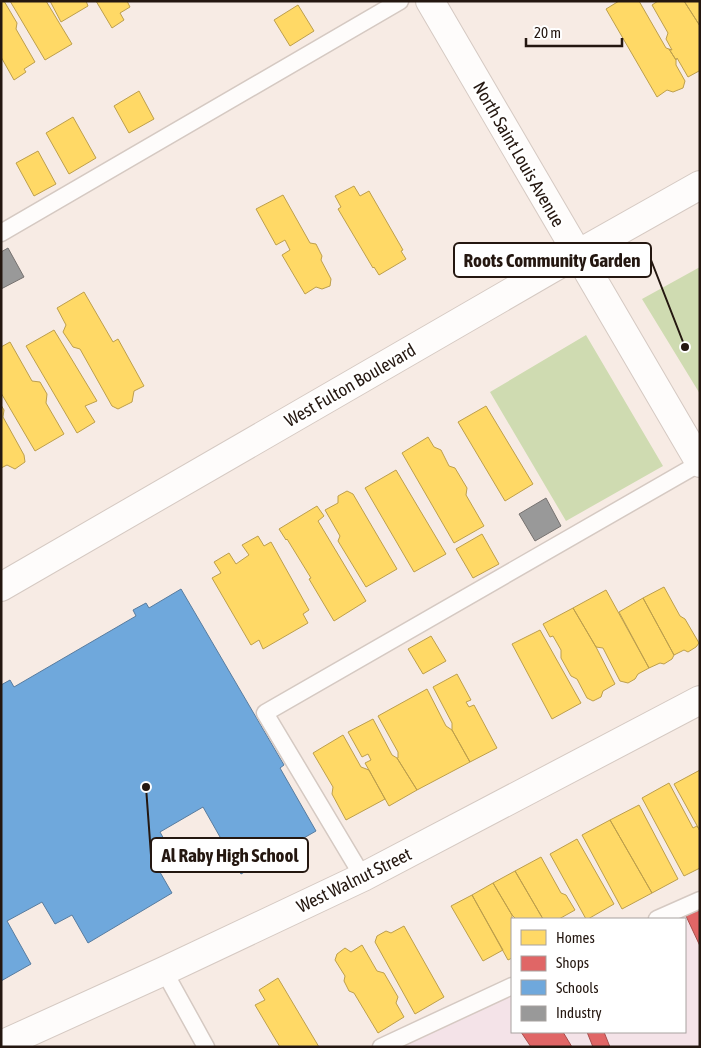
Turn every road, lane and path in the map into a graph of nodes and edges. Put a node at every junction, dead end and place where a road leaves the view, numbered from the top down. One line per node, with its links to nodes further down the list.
1 (400, 1): 4 (lane)
2 (430, 1): 5 (street, North Saint Louis Avenue)
3 (700, 184): 5 (street, West Fulton Boulevard)
4 (1, 234)
5 (578, 254): 6 (street, North Saint Louis Avenue); 7 (street, West Fulton Boulevard)
6 (700, 463): 9 (lane)
7 (1, 587)
8 (700, 700): 9 (street, West Walnut Street)
9 (363, 877): 12 (street, West Walnut Street)
10 (700, 900): 11 (lane)
11 (659, 918)
12 (164, 971): 14 (street, West Walnut Street); 15 (lane)
13 (511, 986): 16 (lane)
14 (1, 1045)
15 (206, 1047)
16 (381, 1047)

